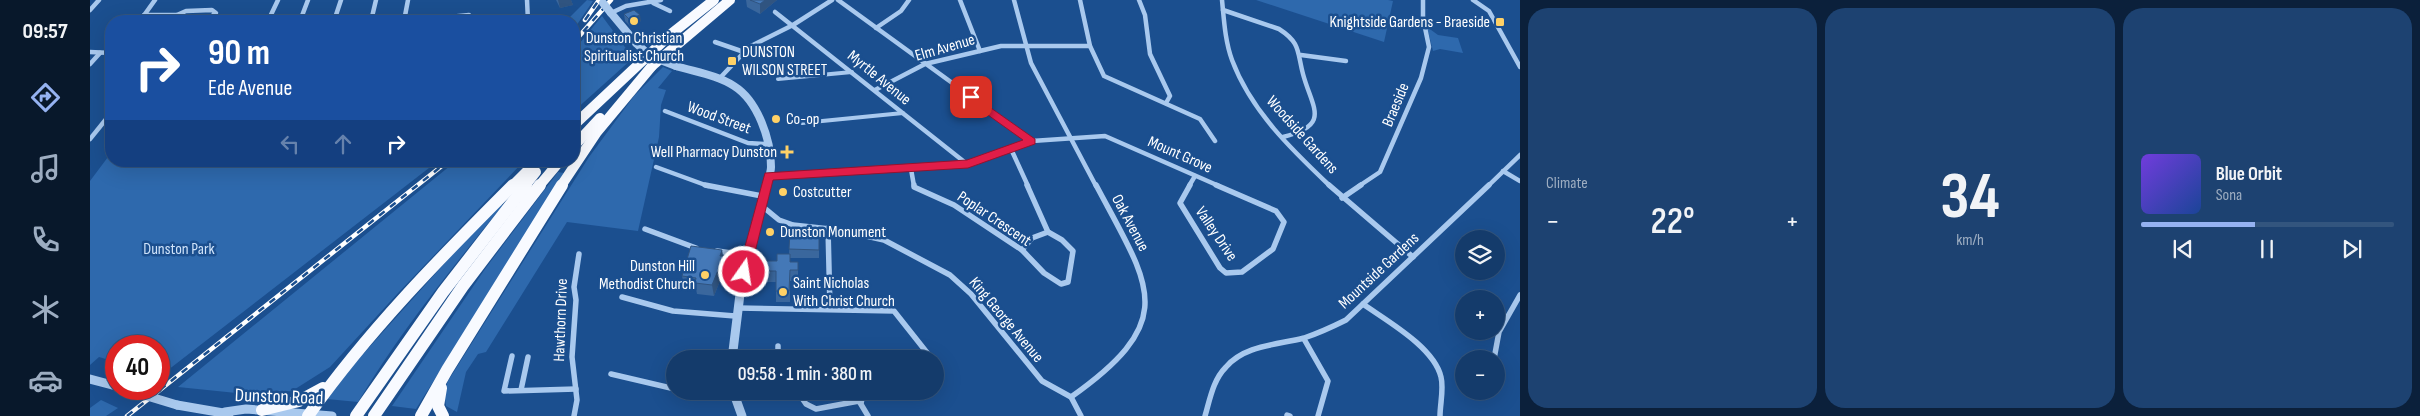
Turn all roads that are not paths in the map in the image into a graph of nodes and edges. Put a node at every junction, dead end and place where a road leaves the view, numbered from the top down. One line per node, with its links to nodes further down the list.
1 (99, 0): 24 (street)
2 (155, 0): 29 (street)
3 (278, 0): 32 (street)
4 (308, 0): 33 (street)
5 (341, 0): 34 (street)
6 (376, 0): 35 (street)
7 (408, 0): 36 (street)
8 (527, 0): 37 (street)
9 (601, 0): 28 (street, bridge)
10 (661, 0): 23 (street)
11 (714, 0): 62 (highway)
12 (730, 0): 52 (highway)
13 (832, 0): 38 (street)
14 (838, 0): 39 (street)
15 (909, 0): 39 (street)
16 (960, 0): 43 (street)
17 (1014, 0): 41 (street, Oak Avenue)
18 (1080, 0): 42 (street)
19 (1139, 0): 58 (street)
20 (1222, 0): 25 (street, Woodside Gardens)
21 (1423, 0): 85 (street, Braeside)
22 (1473, 0): 53 (street)
23 (652, 3): 26 (street); 28 (street)
24 (90, 10)
25 (1223, 10): 48 (street); 64 (street, Woodside Gardens)
26 (670, 11)
27 (775, 12): 38 (street, Myrtle Avenue)
28 (611, 13): 56 (street, bridge)
29 (144, 15): 30 (street)
30 (177, 15): 31 (street)
31 (213, 15)
32 (271, 15)
33 (302, 15)
34 (336, 15)
35 (372, 15)
36 (405, 15)
37 (528, 15)
38 (794, 25): 47 (street); 54 (street, Myrtle Avenue)
39 (876, 28): 51 (street)
40 (715, 42): 47 (street)
41 (1026, 46): 42 (street, Elm Avenue); 43 (street, Elm Avenue); 66 (street, Oak Avenue)
42 (1090, 46): 58 (street)
43 (980, 51): 51 (street, Elm Avenue)
44 (90, 52): 45 (street)
45 (100, 52): 46 (street); 50 (street)
46 (105, 52)
47 (744, 52): 56 (street)
48 (1301, 55): 49 (street); 64 (street)
49 (1346, 61)
50 (90, 64)
51 (925, 64): 57 (street, Elm Avenue); 68 (street)
52 (652, 66): 67 (highway); 73 (highway)
53 (1520, 67)
54 (852, 72): 55 (street); 57 (street, Myrtle Avenue)
55 (778, 79)
56 (719, 80): 70 (street)
57 (874, 90): 60 (street, Myrtle Avenue)
58 (1166, 103): 69 (street)
59 (665, 111): 70 (street, Wood Street)
60 (903, 113): 63 (street); 74 (street, Myrtle Avenue)
61 (105, 120): 65 (street)
62 (580, 120)
63 (802, 123)
64 (1283, 137): 85 (street, Woodside Gardens)
65 (90, 139)
66 (1071, 139): 68 (street, Mount Grove); 83 (street, Mount Grove); 118 (street, Oak Avenue)
67 (580, 140)
68 (1032, 141): 71 (street, Mount Grove)
69 (1214, 141)
70 (766, 144): 82 (street)
71 (1011, 149): 74 (street, Mount Grove); 90 (street, Poplar Crescent)
72 (1520, 155): 81 (street, Mountside Gardens)
73 (580, 157)
74 (968, 164): 80 (street, Mount Grove)
75 (531, 167): 112 (highway)
76 (539, 167): 127 (highway)
77 (555, 167): 128 (highway)
78 (573, 167): 110 (highway)
79 (656, 167): 86 (street)
80 (911, 169): 82 (street, Mount Grove); 93 (street, Poplar Crescent)
81 (1503, 171): 84 (street); 96 (street, Mountside Gardens)
82 (769, 176): 86 (street)
83 (1194, 176): 87 (street, Mount Grove); 87 (street, Valley Drive)
84 (1520, 181)
85 (1342, 198): 96 (street, Woodside Gardens)
86 (762, 201): 88 (street, King George Avenue); 95 (street)
87 (1276, 211)
88 (828, 228): 100 (street); 118 (street, King George Avenue)
89 (645, 229): 91 (street)
90 (1048, 232): 93 (street); 93 (street, Poplar Crescent)
91 (704, 249)
92 (713, 250): 95 (street)
93 (1022, 250)
94 (579, 254): 116 (street, Hawthorn Drive)
95 (747, 255): 101 (street)
96 (1413, 257): 99 (street, Mountside Gardens)
97 (1520, 295): 107 (street)
98 (622, 297): 101 (street)
99 (1363, 304): 102 (street, Mountside Gardens); 137 (street)
100 (830, 310): 101 (street); 106 (street)
101 (736, 312): 104 (street)
102 (1304, 339): 135 (street, Mountside Gardens); 136 (street)
103 (778, 346): 105 (street)
104 (733, 350)
105 (778, 350)
106 (925, 350)
107 (1496, 350)
108 (512, 356): 117 (street)
109 (528, 357): 117 (street)
110 (447, 370): 129 (highway); 130 (highway)
111 (611, 374): 115 (street)
112 (336, 376): 123 (highway); 125 (highway)
113 (90, 379): 114 (street)
114 (105, 383)
115 (666, 387)
116 (576, 388): 117 (street); 131 (street, Hawthorn Drive)
117 (522, 390)
118 (1072, 397): 134 (street)
119 (162, 400): 124 (street, Dunston Road, bridge)
120 (736, 400): 132 (street)
121 (803, 400): 122 (street)
122 (861, 402): 133 (street)
123 (262, 410): 124 (street, Dunston Road); 125 (street, Dunston Road)
124 (223, 414)
125 (309, 415): 126 (street, Dunston Road)
126 (332, 416)
127 (356, 416)
128 (374, 416)
129 (422, 416)
130 (443, 416)
131 (574, 416)
132 (742, 416)
133 (868, 416)
134 (1081, 416)
135 (1205, 416)
136 (1318, 416)
137 (1440, 416)

